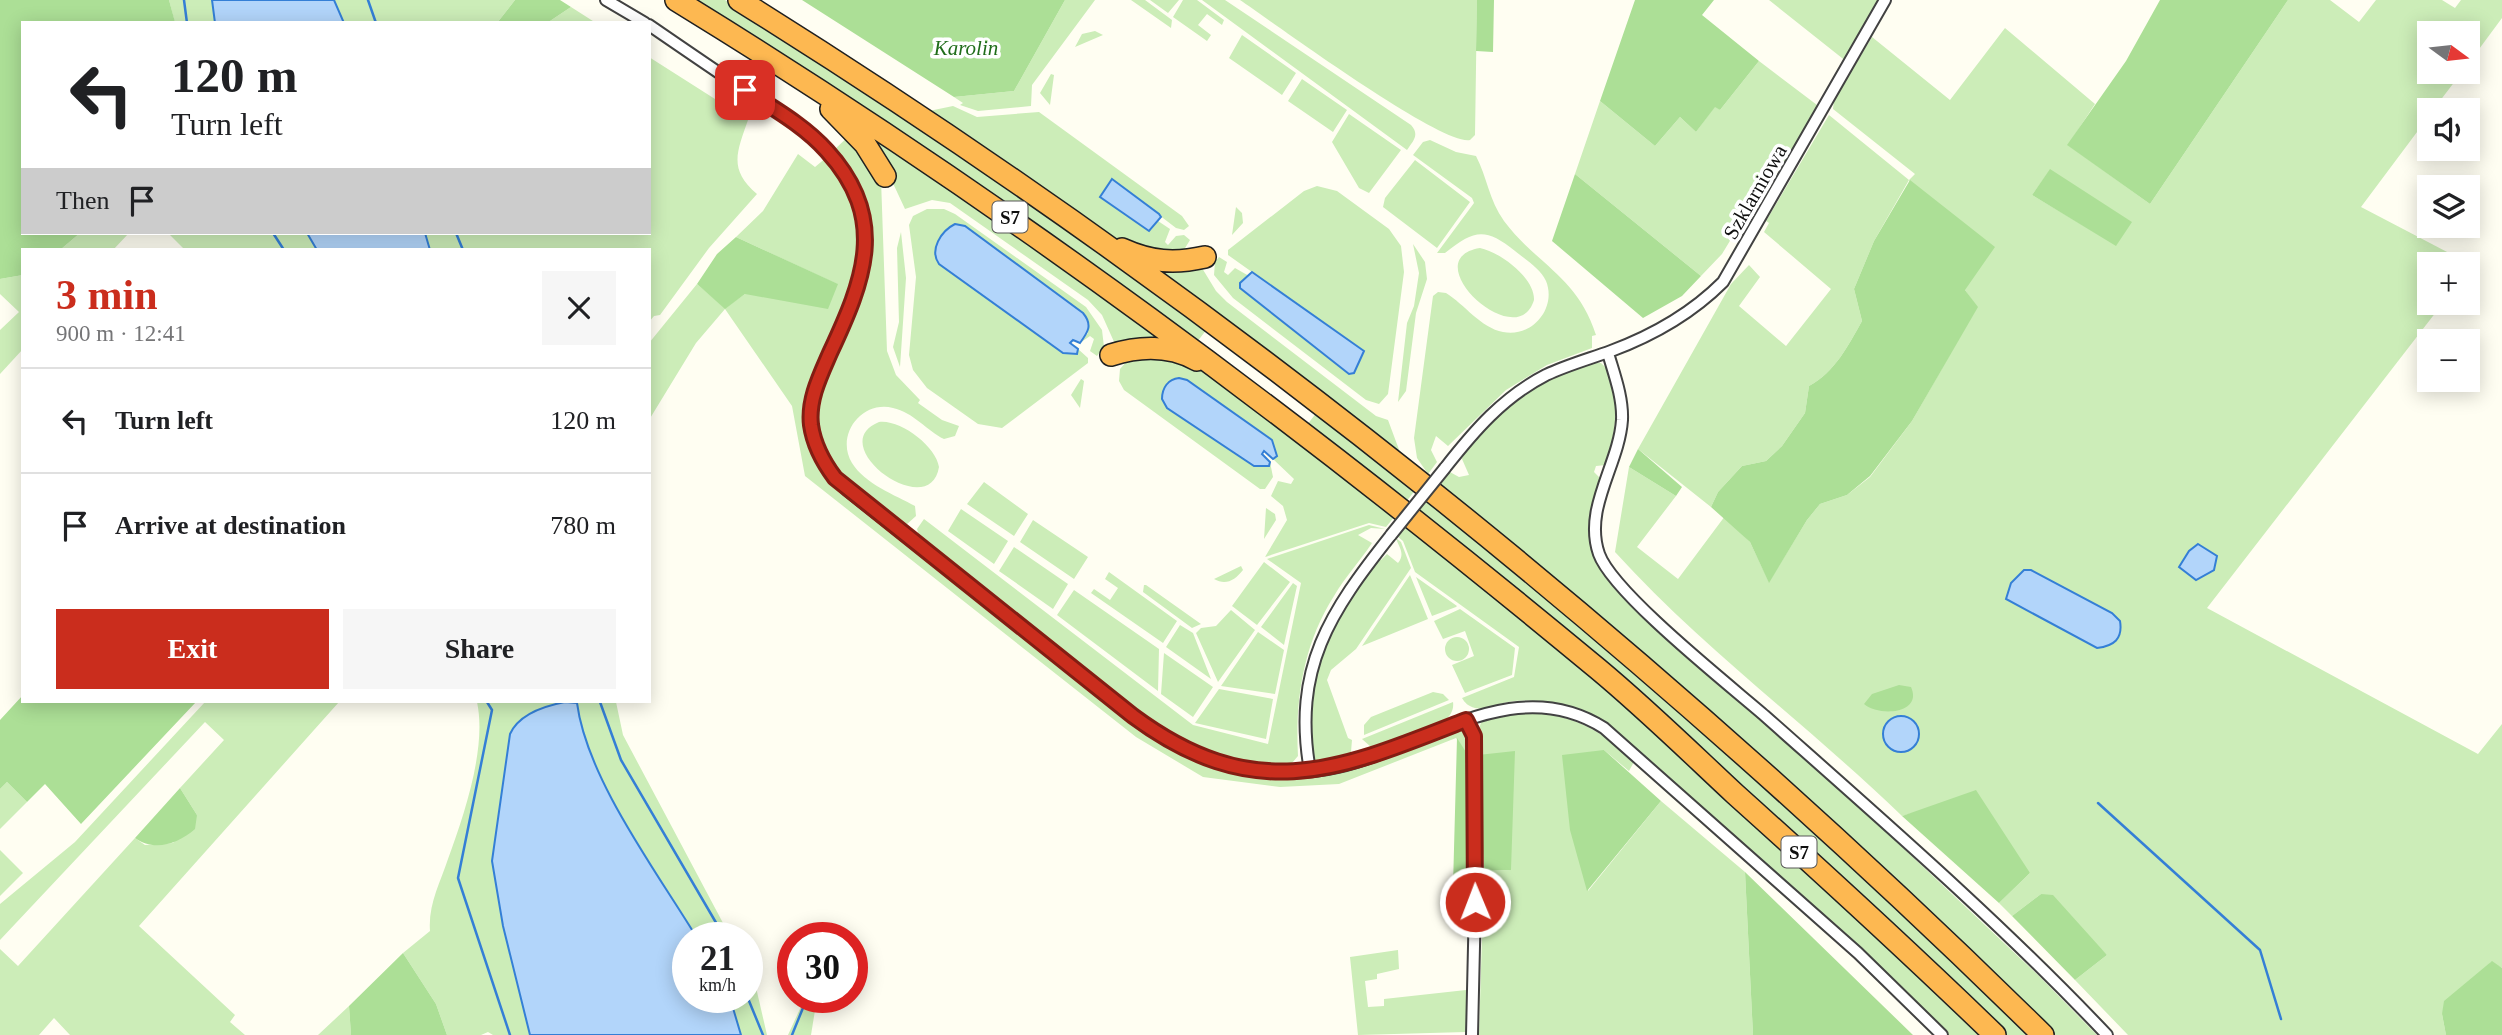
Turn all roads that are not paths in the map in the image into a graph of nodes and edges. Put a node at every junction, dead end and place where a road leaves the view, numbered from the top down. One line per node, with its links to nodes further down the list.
1 (606, 0): 5 (street)
2 (676, 0): 7 (highway, S7)
3 (739, 0): 9 (highway, S7)
4 (1885, 0): 11 (street, Szklarniowa)
5 (642, 21)
6 (651, 27): 17 (street)
7 (768, 56): 8 (highway); 13 (highway, S7)
8 (885, 176)
9 (1069, 220): 10 (highway); 15 (highway, S7)
10 (1205, 257)
11 (1608, 353): 17 (street, Szklarniowa, bridge); 22 (street)
12 (1111, 355): 13 (highway)
13 (1246, 388): 20 (highway, S7)
14 (1408, 456): 15 (highway)
15 (1455, 509): 21 (highway, S7)
16 (1466, 720): 17 (street); 18 (street); 19 (street)
17 (1310, 771)
18 (1472, 1035)
19 (1942, 1035)
20 (1995, 1035)
21 (2043, 1035)
22 (2107, 1035)

